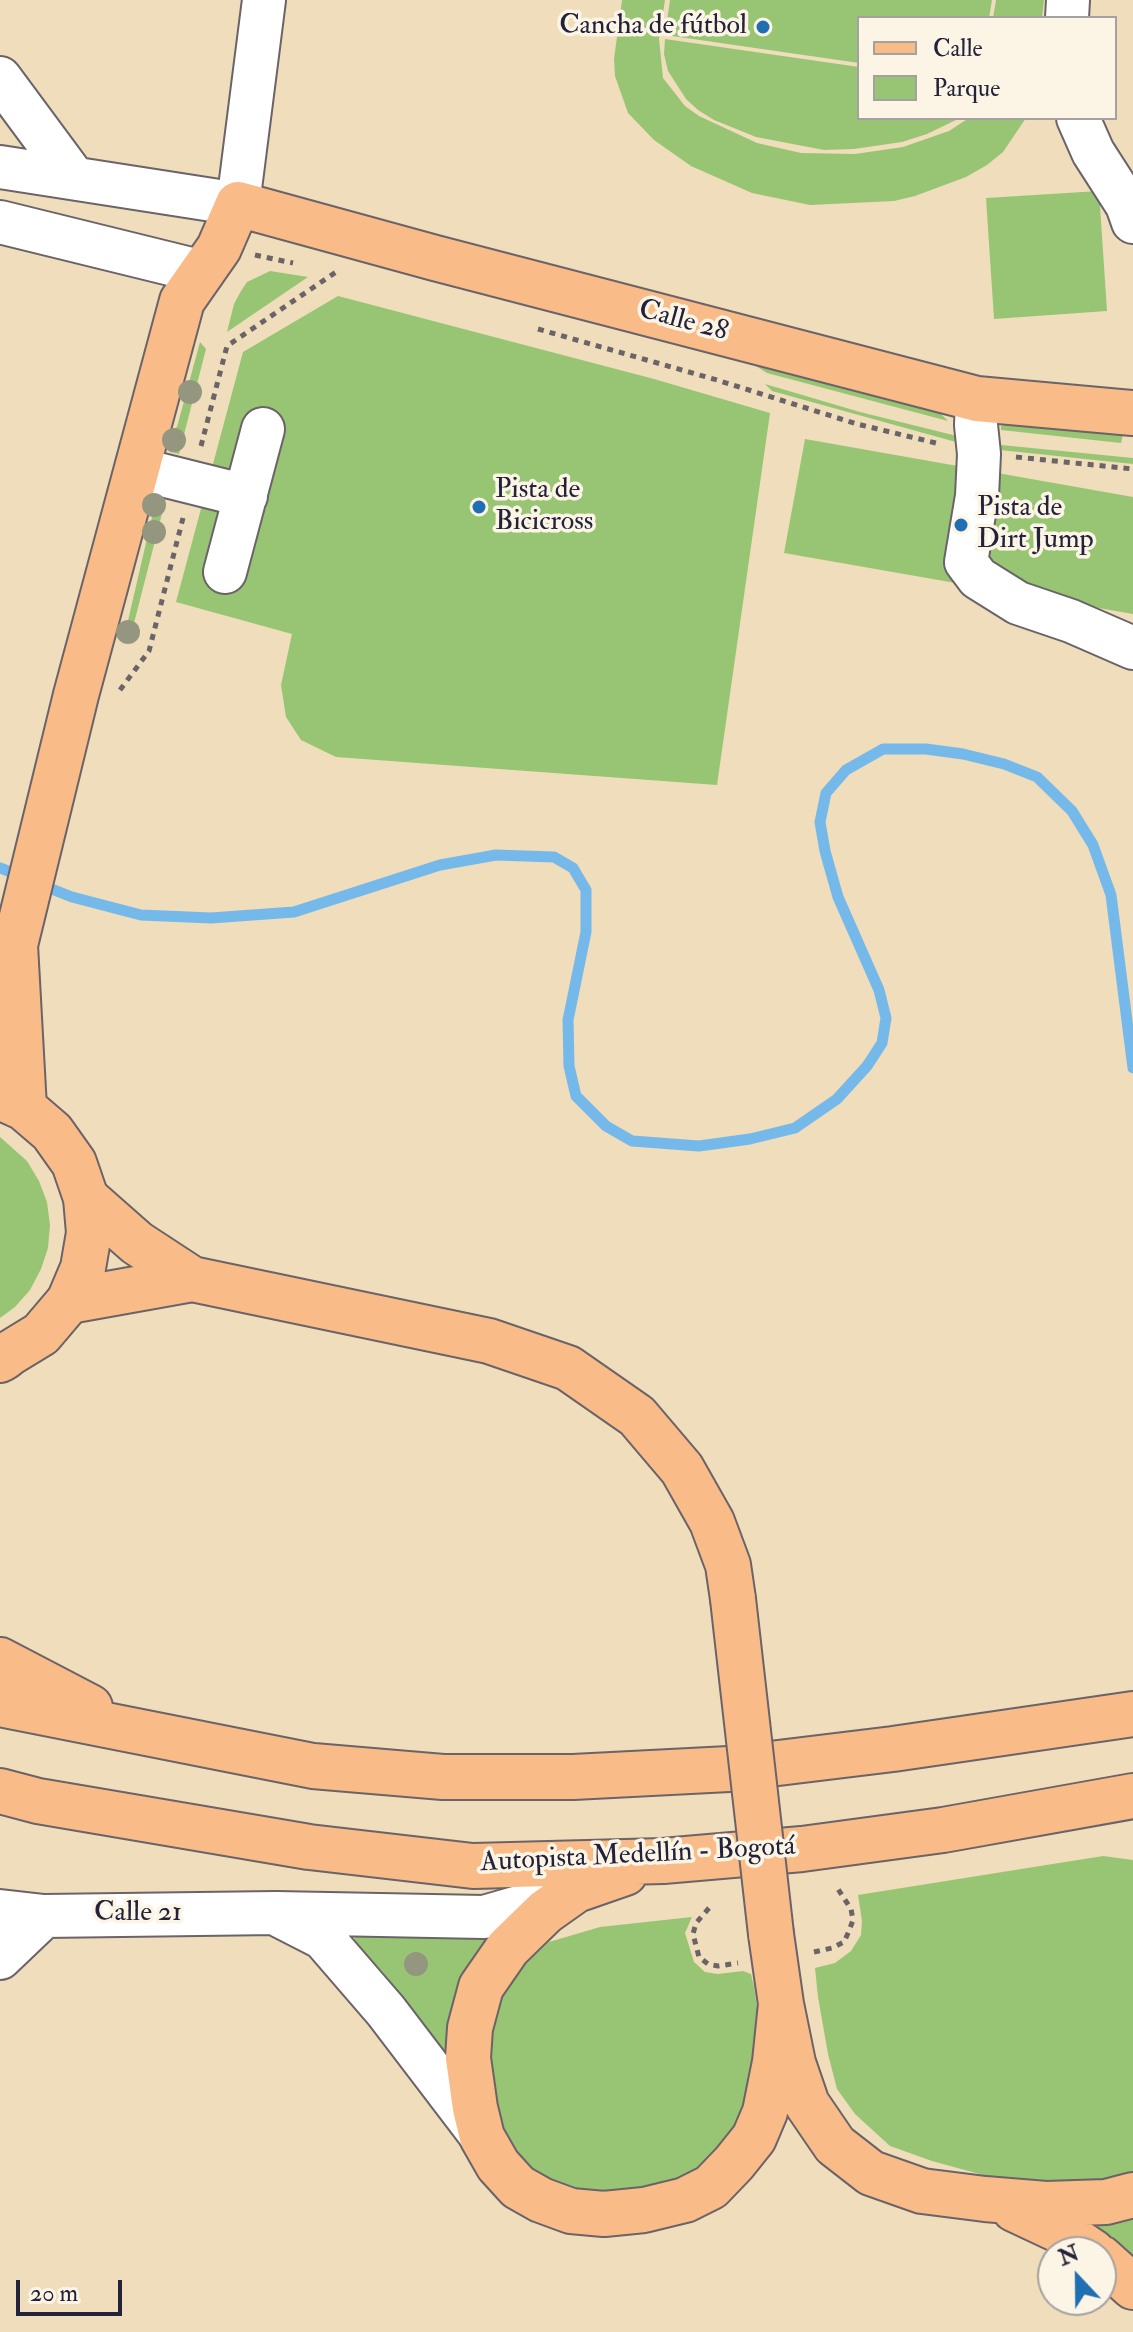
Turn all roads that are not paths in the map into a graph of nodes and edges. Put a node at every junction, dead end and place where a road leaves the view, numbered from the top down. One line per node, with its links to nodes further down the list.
1 (257, 6): 6 (street)
2 (0, 78): 5 (street)
3 (1079, 120): 8 (street)
4 (0, 167): 5 (street)
5 (74, 178): 6 (street)
6 (238, 204): 9 (main road); 10 (main road, Calle 28)
7 (0, 222): 9 (street)
8 (1133, 222)
9 (211, 260): 13 (main road)
10 (977, 399): 11 (main road, Calle 28); 16 (street)
11 (1133, 413)
12 (263, 429): 14 (street)
13 (138, 469): 14 (street); 17 (main road)
14 (246, 496): 15 (street)
15 (225, 572)
16 (1133, 648)
17 (13, 944): 18 (main road)
18 (12, 1102): 19 (main road)
19 (86, 1198): 20 (main road); 21 (main road)
20 (192, 1279): 21 (main road); 39 (main road, bridge)
21 (69, 1301): 22 (main road)
22 (2, 1359)
23 (0, 1660): 28 (main road)
24 (1133, 1701): 27 (main road)
25 (0, 1704): 28 (main road)
26 (1133, 1714): 27 (main road)
27 (1082, 1722): 28 (main road)
28 (135, 1730)
29 (0, 1791): 33 (main road, Autopista Medellín - Bogotá)
30 (1133, 1796): 32 (main road, Autopista Medellín - Bogotá)
31 (1133, 1827): 32 (main road)
32 (943, 1830): 33 (main road, Autopista Medellín - Bogotá)
33 (663, 1861): 34 (main road)
34 (576, 1890): 36 (street, Calle 21); 40 (main road)
35 (0, 1911): 37 (street, Calle 21)
36 (276, 1913): 37 (street, Calle 21); 40 (street)
37 (44, 1916): 38 (street)
38 (0, 1958)
39 (781, 2004): 40 (main road); 42 (main road)
40 (482, 2137)
41 (1133, 2195): 42 (main road)
42 (985, 2199): 43 (main road)
43 (1069, 2236)
44 (1117, 2272): 45 (main road)
45 (1133, 2287)

